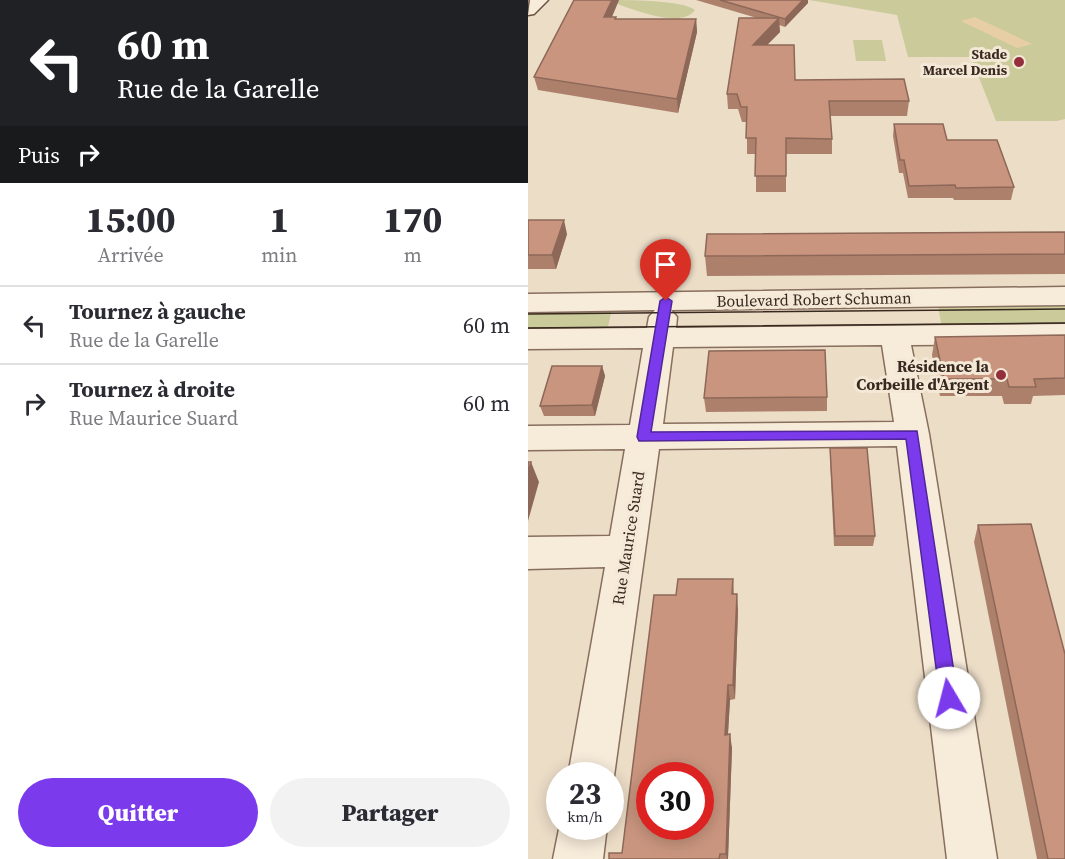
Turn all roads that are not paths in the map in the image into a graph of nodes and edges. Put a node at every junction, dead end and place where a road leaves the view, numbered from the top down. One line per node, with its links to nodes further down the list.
1 (540, 0): 2 (street)
2 (528, 10)
3 (1065, 296): 4 (street, Boulevard Robert Schuman)
4 (666, 301): 5 (street, Boulevard Robert Schuman); 8 (street, Rue Maurice Suard)
5 (528, 303)
6 (1065, 334): 7 (street)
7 (895, 336): 8 (street); 10 (street)
8 (660, 338): 9 (street); 11 (street, Rue Maurice Suard)
9 (528, 339)
10 (912, 434): 11 (street); 18 (street)
11 (644, 437): 12 (street); 13 (street, Rue Maurice Suard)
12 (528, 438)
13 (626, 551): 14 (street); 15 (street, Rue Maurice Suard)
14 (528, 553)
15 (593, 762)
16 (581, 840): 17 (street)
17 (578, 859)
18 (972, 859)

